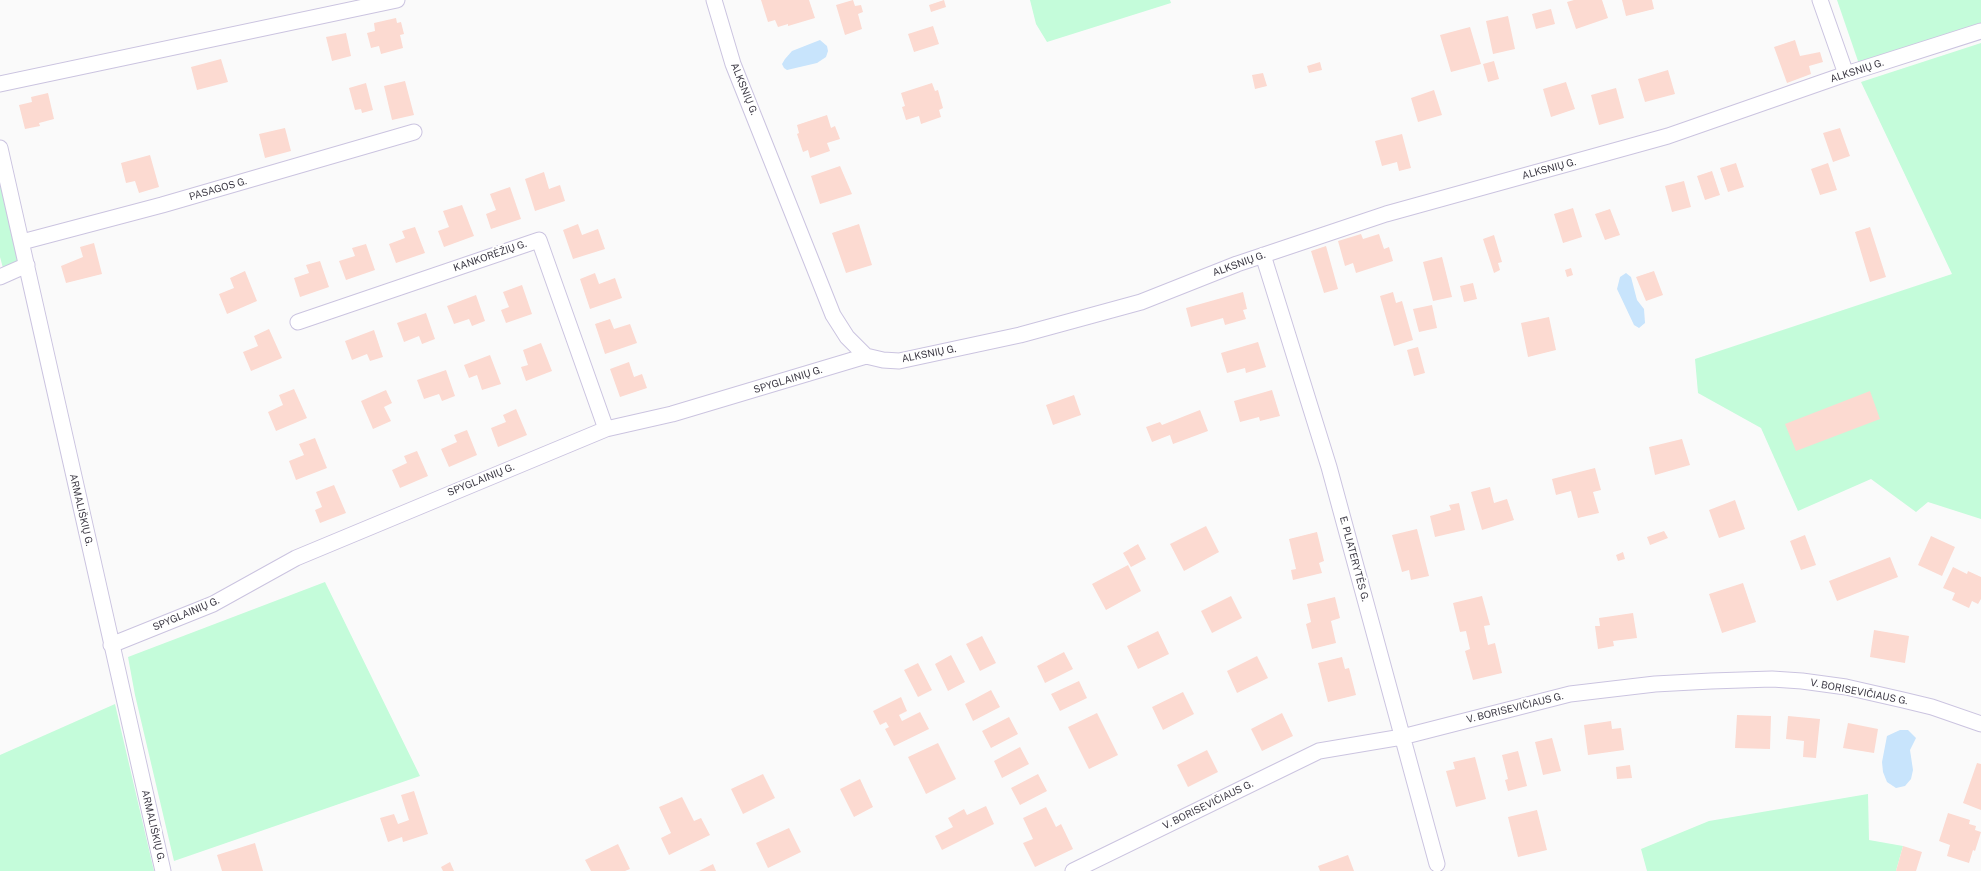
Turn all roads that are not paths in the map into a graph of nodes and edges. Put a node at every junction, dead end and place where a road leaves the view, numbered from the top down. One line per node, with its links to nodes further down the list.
1 (398, 0): 6 (street)
2 (714, 0): 14 (street, ALKSNIŲ G.)
3 (1820, 0): 5 (street)
4 (1981, 31): 5 (street, ALKSNIŲ G.)
5 (1846, 74): 10 (street, ALKSNIŲ G.)
6 (0, 84)
7 (414, 132): 9 (street, PASAGOS G.)
8 (0, 148): 9 (street, ARMALIŠKIŲ G.)
9 (22, 242): 11 (street, ARMALIŠKIŲ G.)
10 (1263, 256): 14 (street, ALKSNIŲ G.); 18 (street, E. PLIATERYTĖS G.)
11 (27, 266): 12 (street); 16 (street, ARMALIŠKIŲ G.)
12 (0, 277)
13 (298, 322): 15 (street, KANKORĖŽIŲ G.)
14 (866, 356): 15 (street, SPYGLAINIŲ G.)
15 (606, 429): 16 (street, SPYGLAINIŲ G.)
16 (112, 645): 20 (street, ARMALIŠKIŲ G.)
17 (1981, 724): 18 (street, V. BORISEVIČIAUS G.)
18 (1402, 736): 19 (street, E. PLIATERYTĖS G.); 21 (street, V. BORISEVIČIAUS G.)
19 (1437, 864)
20 (164, 871)
21 (1073, 871)

